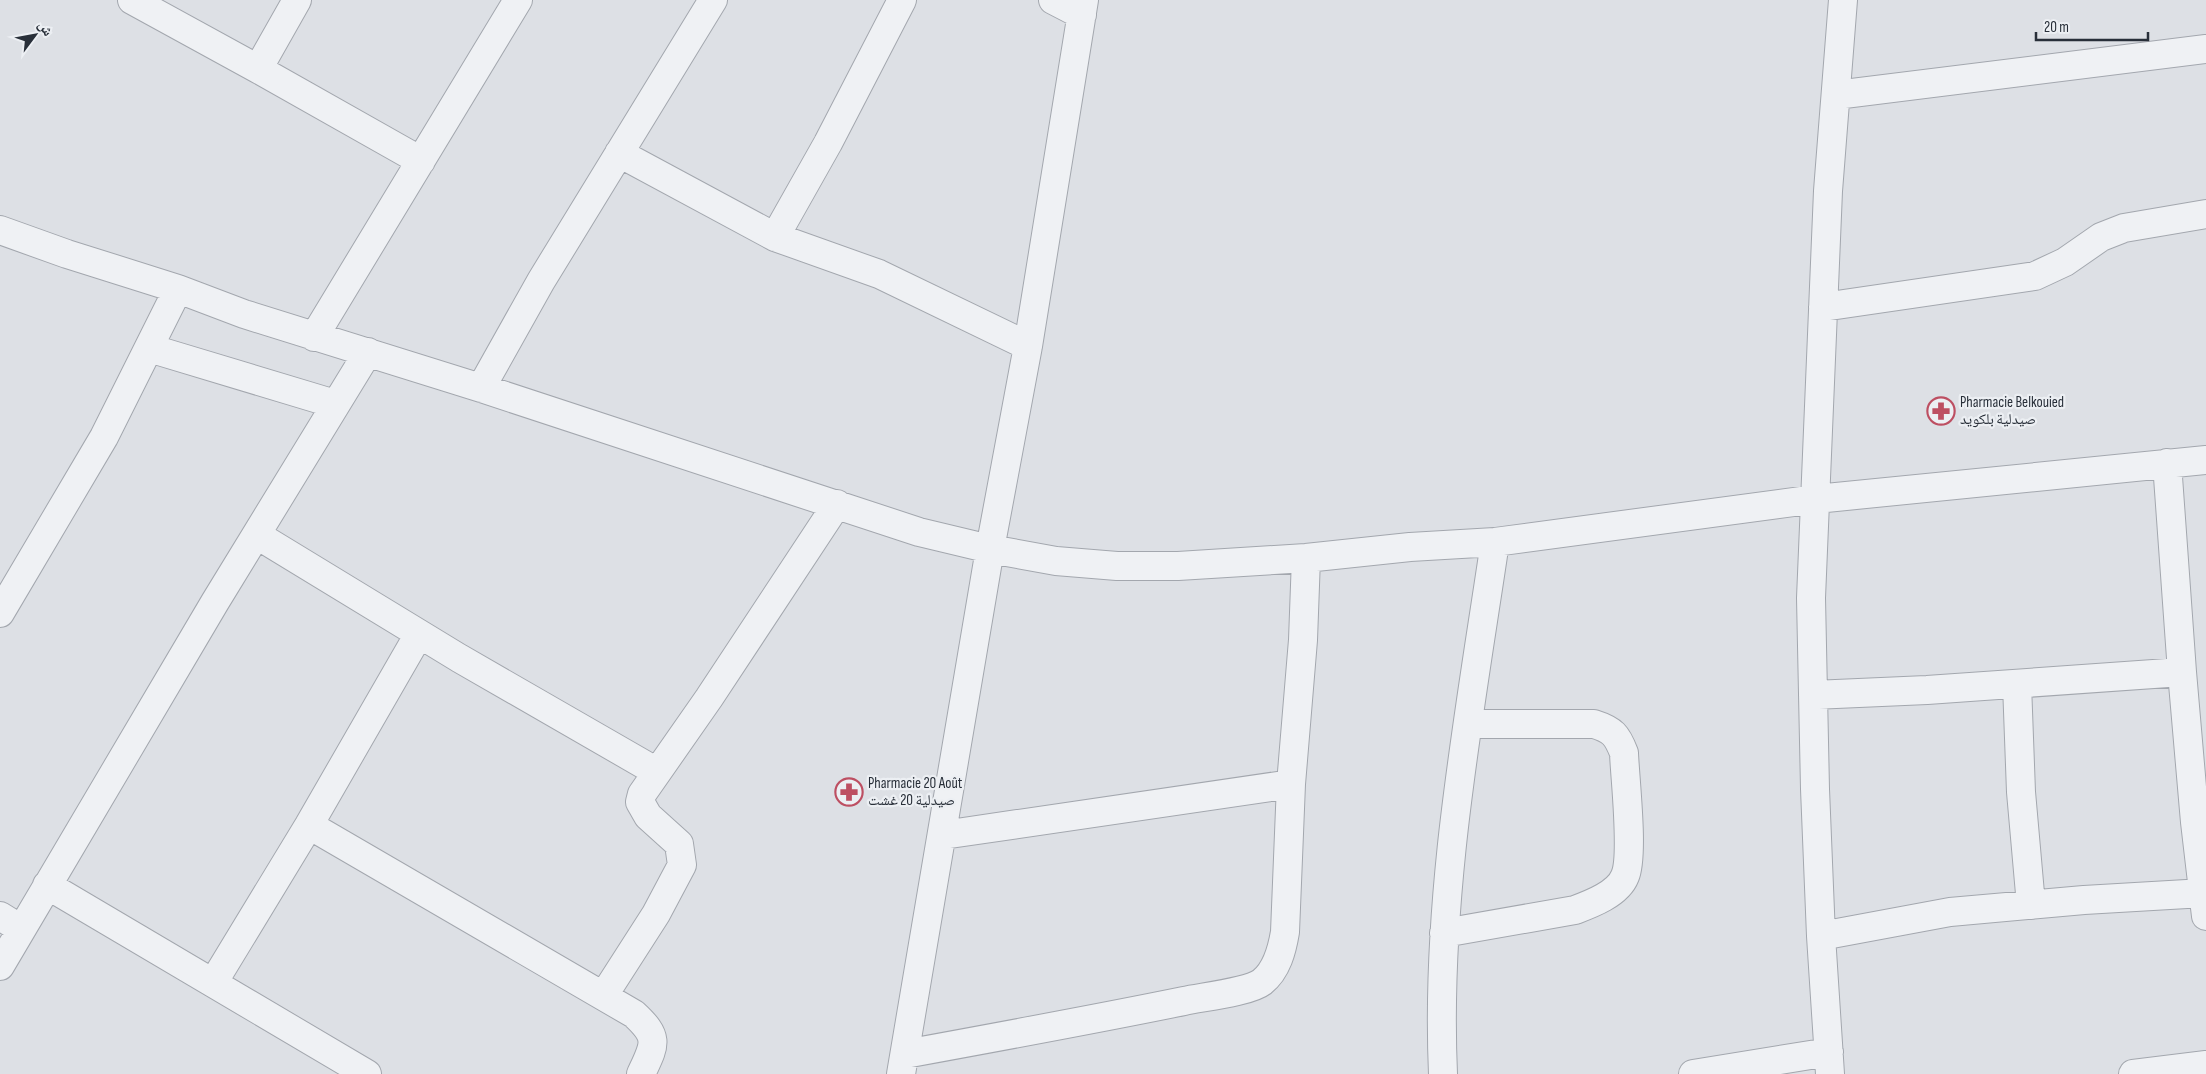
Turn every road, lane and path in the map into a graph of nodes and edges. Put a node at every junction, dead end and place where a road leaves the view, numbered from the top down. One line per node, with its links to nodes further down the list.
1 (132, 0): 10 (street)
2 (297, 0): 10 (street)
3 (518, 0): 13 (street)
4 (902, 0): 16 (street)
5 (1053, 0): 8 (street)
6 (1843, 0): 11 (street)
7 (703, 3): 12 (street)
8 (1083, 7): 20 (street)
9 (2206, 50): 11 (street)
10 (258, 68): 13 (street)
11 (1836, 95): 18 (street)
12 (619, 153): 16 (street); 23 (street)
13 (421, 161): 19 (street)
14 (2206, 214): 18 (street)
15 (0, 230): 17 (street)
16 (776, 237): 20 (street)
17 (178, 288): 19 (street); 21 (street)
18 (1823, 307): 27 (street)
19 (314, 337): 22 (street)
20 (1028, 346): 31 (street)
21 (149, 348): 24 (street); 33 (street)
22 (368, 352): 23 (street); 24 (street)
23 (481, 388): 28 (street)
24 (335, 404): 29 (street)
25 (2206, 460): 26 (street)
26 (2166, 463): 27 (street); 35 (street)
27 (1816, 499): 30 (street); 37 (street)
28 (837, 504): 31 (street); 40 (street)
29 (257, 535): 34 (street); 44 (street)
30 (1495, 542): 32 (street); 38 (street)
31 (990, 549): 32 (street); 43 (street)
32 (1306, 558): 41 (street)
33 (0, 613)
34 (419, 634): 40 (street); 42 (street)
35 (2182, 672): 36 (street); 39 (street)
36 (2017, 684): 37 (street); 46 (street)
37 (1813, 695): 49 (street)
38 (1468, 724): 48 (street); 48 (street)
39 (2197, 742): 45 (street)
40 (657, 772): 52 (street)
41 (1291, 784): 43 (street); 54 (street)
42 (309, 825): 51 (street); 52 (street)
43 (943, 835): 54 (street)
44 (47, 885): 47 (street); 51 (street)
45 (2205, 904): 46 (street)
46 (2031, 905): 49 (street)
47 (11, 923): 50 (street)
48 (1444, 932): 58 (street)
49 (1821, 936): 53 (street)
50 (0, 966)
51 (213, 983): 56 (street)
52 (604, 995): 57 (street)
53 (1830, 1063): 59 (street)
54 (903, 1064)
55 (2206, 1065): 60 (street)
56 (367, 1074)
57 (641, 1074)
58 (1442, 1074)
59 (1694, 1074)
60 (2133, 1074)

